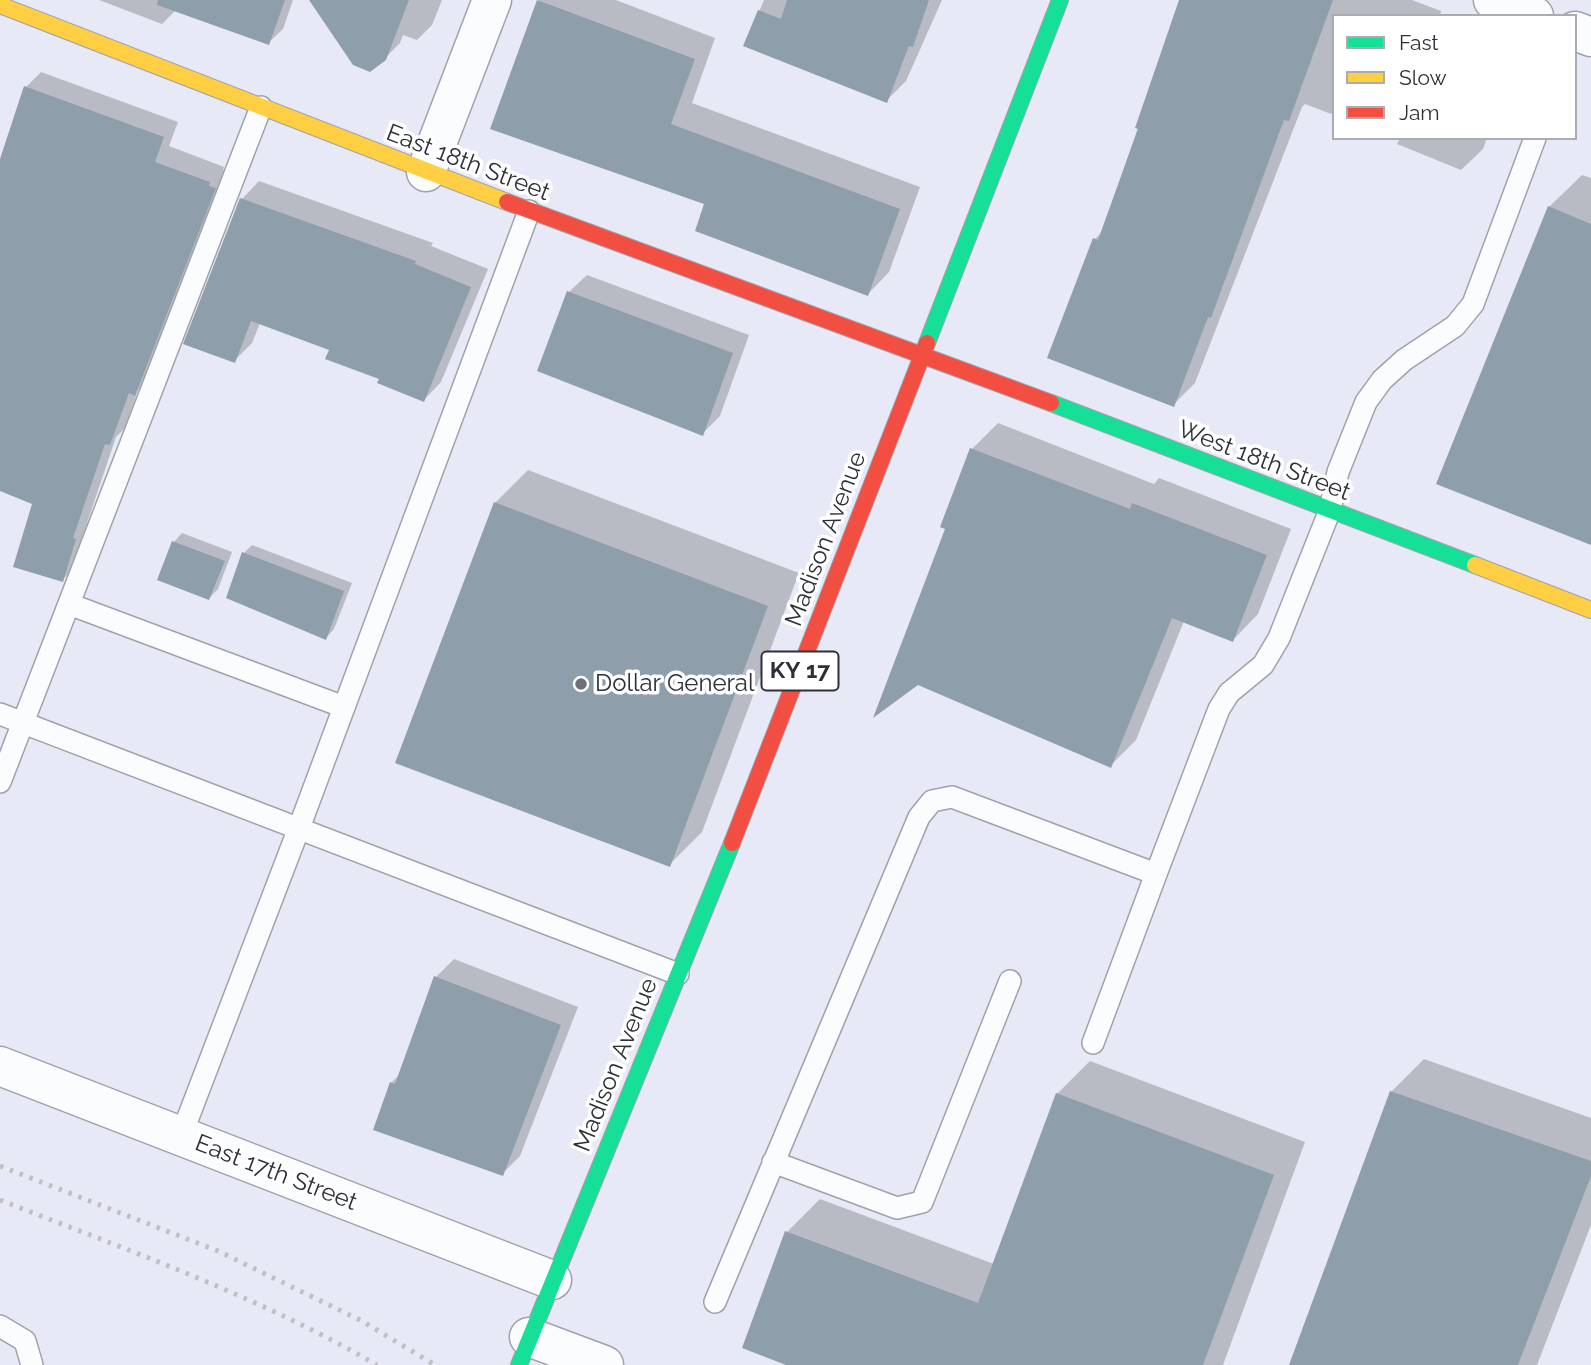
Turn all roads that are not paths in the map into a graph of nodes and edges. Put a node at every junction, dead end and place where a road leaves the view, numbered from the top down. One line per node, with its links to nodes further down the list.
1 (492, 0): 8 (street)
2 (1060, 0): 10 (street, Madison Avenue / KY 17)
3 (1493, 0): 5 (street)
4 (0, 5): 6 (street, East 18th Street)
5 (1529, 14)
6 (261, 107): 8 (street, East 18th Street); 12 (lane)
7 (1534, 140): 11 (lane)
8 (426, 172): 9 (street, East 18th Street)
9 (528, 211): 10 (street, East 18th Street); 14 (lane)
10 (922, 354): 11 (street, West 18th Street); 20 (street, Madison Avenue / KY 17)
11 (1330, 510): 13 (street, West 18th Street); 19 (lane)
12 (69, 604): 14 (lane); 16 (lane)
13 (1591, 610)
14 (344, 707): 18 (lane)
15 (0, 714): 16 (lane)
16 (23, 723): 17 (lane); 18 (lane)
17 (0, 782)
18 (299, 828): 20 (lane); 24 (lane)
19 (1156, 874): 22 (lane); 25 (lane)
20 (678, 974): 26 (street, Madison Avenue / KY 17)
21 (1010, 981): 25 (lane)
22 (1093, 1043)
23 (0, 1066): 24 (street, East 17th Street)
24 (181, 1136): 26 (street, East 17th Street)
25 (773, 1162): 27 (lane)
26 (552, 1280): 29 (street, Madison Avenue / KY 17)
27 (715, 1302)
28 (0, 1326): 30 (lane)
29 (524, 1351): 31 (street)
30 (32, 1365)
31 (604, 1365)

